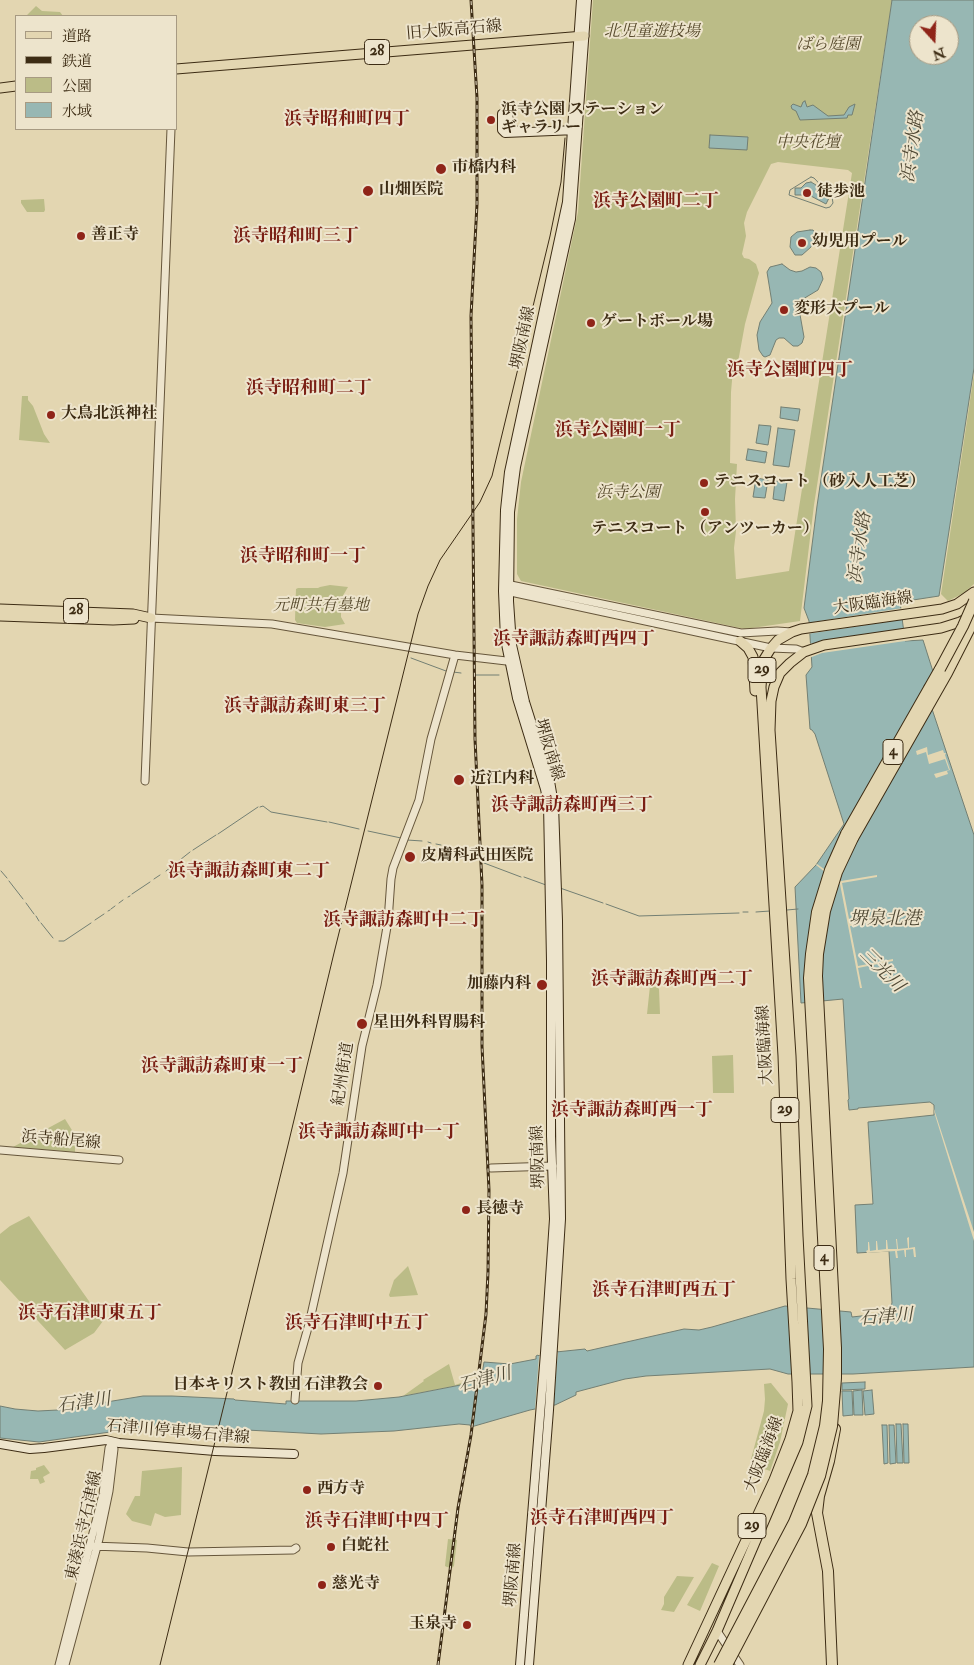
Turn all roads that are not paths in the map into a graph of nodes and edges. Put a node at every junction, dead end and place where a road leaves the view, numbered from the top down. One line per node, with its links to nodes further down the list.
1 (581, 0): 3 (main road, 堺阪南線)
2 (587, 0): 3 (main road, 堺阪南線)
3 (581, 36): 4 (main road, 旧大阪高石線 / 28); 8 (main road, 堺阪南線)
4 (178, 70)
5 (15, 86): 6 (main road)
6 (0, 88)
7 (171, 130): 16 (street)
8 (575, 130): 9 (main road); 10 (main road, 堺阪南線)
9 (519, 131)
10 (506, 588): 19 (street); 23 (main road, 堺阪南線)
11 (974, 592): 18 (main road, 大阪臨海線 / 29)
12 (974, 601): 49 (highway, 4, bridge)
13 (0, 609): 16 (main road, 28)
14 (974, 615): 21 (main road, 大阪臨海線 / 29)
15 (0, 616): 16 (main road, 28)
16 (151, 618): 22 (street); 25 (street)
17 (974, 620): 33 (highway, 4, bridge)
18 (792, 632): 19 (street); 20 (main road, 大阪臨海線 / 29)
19 (740, 638): 20 (street); 24 (main road)
20 (771, 648): 21 (street); 24 (main road, 大阪臨海線 / 29)
21 (804, 652): 27 (main road, 大阪臨海線 / 29)
22 (455, 655): 23 (street); 35 (street, 紀州街道)
23 (513, 662): 26 (main road, 堺阪南線)
24 (763, 730): 27 (main road, 大阪臨海線 / 29)
25 (145, 781)
26 (553, 886): 30 (main road, 堺阪南線); 32 (main road, 堺阪南線)
27 (778, 910): 34 (main road, 大阪臨海線 / 29); 34 (main road, 大阪臨海線 / 29)
28 (0, 1150): 29 (street, 浜寺船尾線)
29 (119, 1160)
30 (553, 1166): 31 (street); 32 (main road, 堺阪南線)
31 (491, 1168)
32 (549, 1352): 36 (main road, 堺阪南線)
33 (836, 1378): 50 (highway, 4, bridge); 52 (highway, bridge)
34 (802, 1381): 42 (main road, 大阪臨海線 / 29); 47 (main road, 大阪臨海線 / 29)
35 (295, 1400)
36 (545, 1408): 45 (main road, 堺阪南線); 46 (main road, 堺阪南線)
37 (112, 1442): 38 (main road, 石津川停車場石津線); 39 (main road, 石津川停車場石津線); 40 (street, 東湊浜寺石津線)
38 (0, 1444)
39 (294, 1454)
40 (93, 1546): 41 (street); 43 (street, 東湊浜寺石津線); 44 (street, 東湊浜寺石津線)
41 (296, 1548)
42 (717, 1631): 48 (main road, 大阪臨海線 / 29); 51 (street)
43 (58, 1665)
44 (65, 1665)
45 (520, 1665)
46 (529, 1665)
47 (688, 1665)
48 (700, 1665)
49 (718, 1665)
50 (727, 1665)
51 (740, 1665)
52 (832, 1665)

